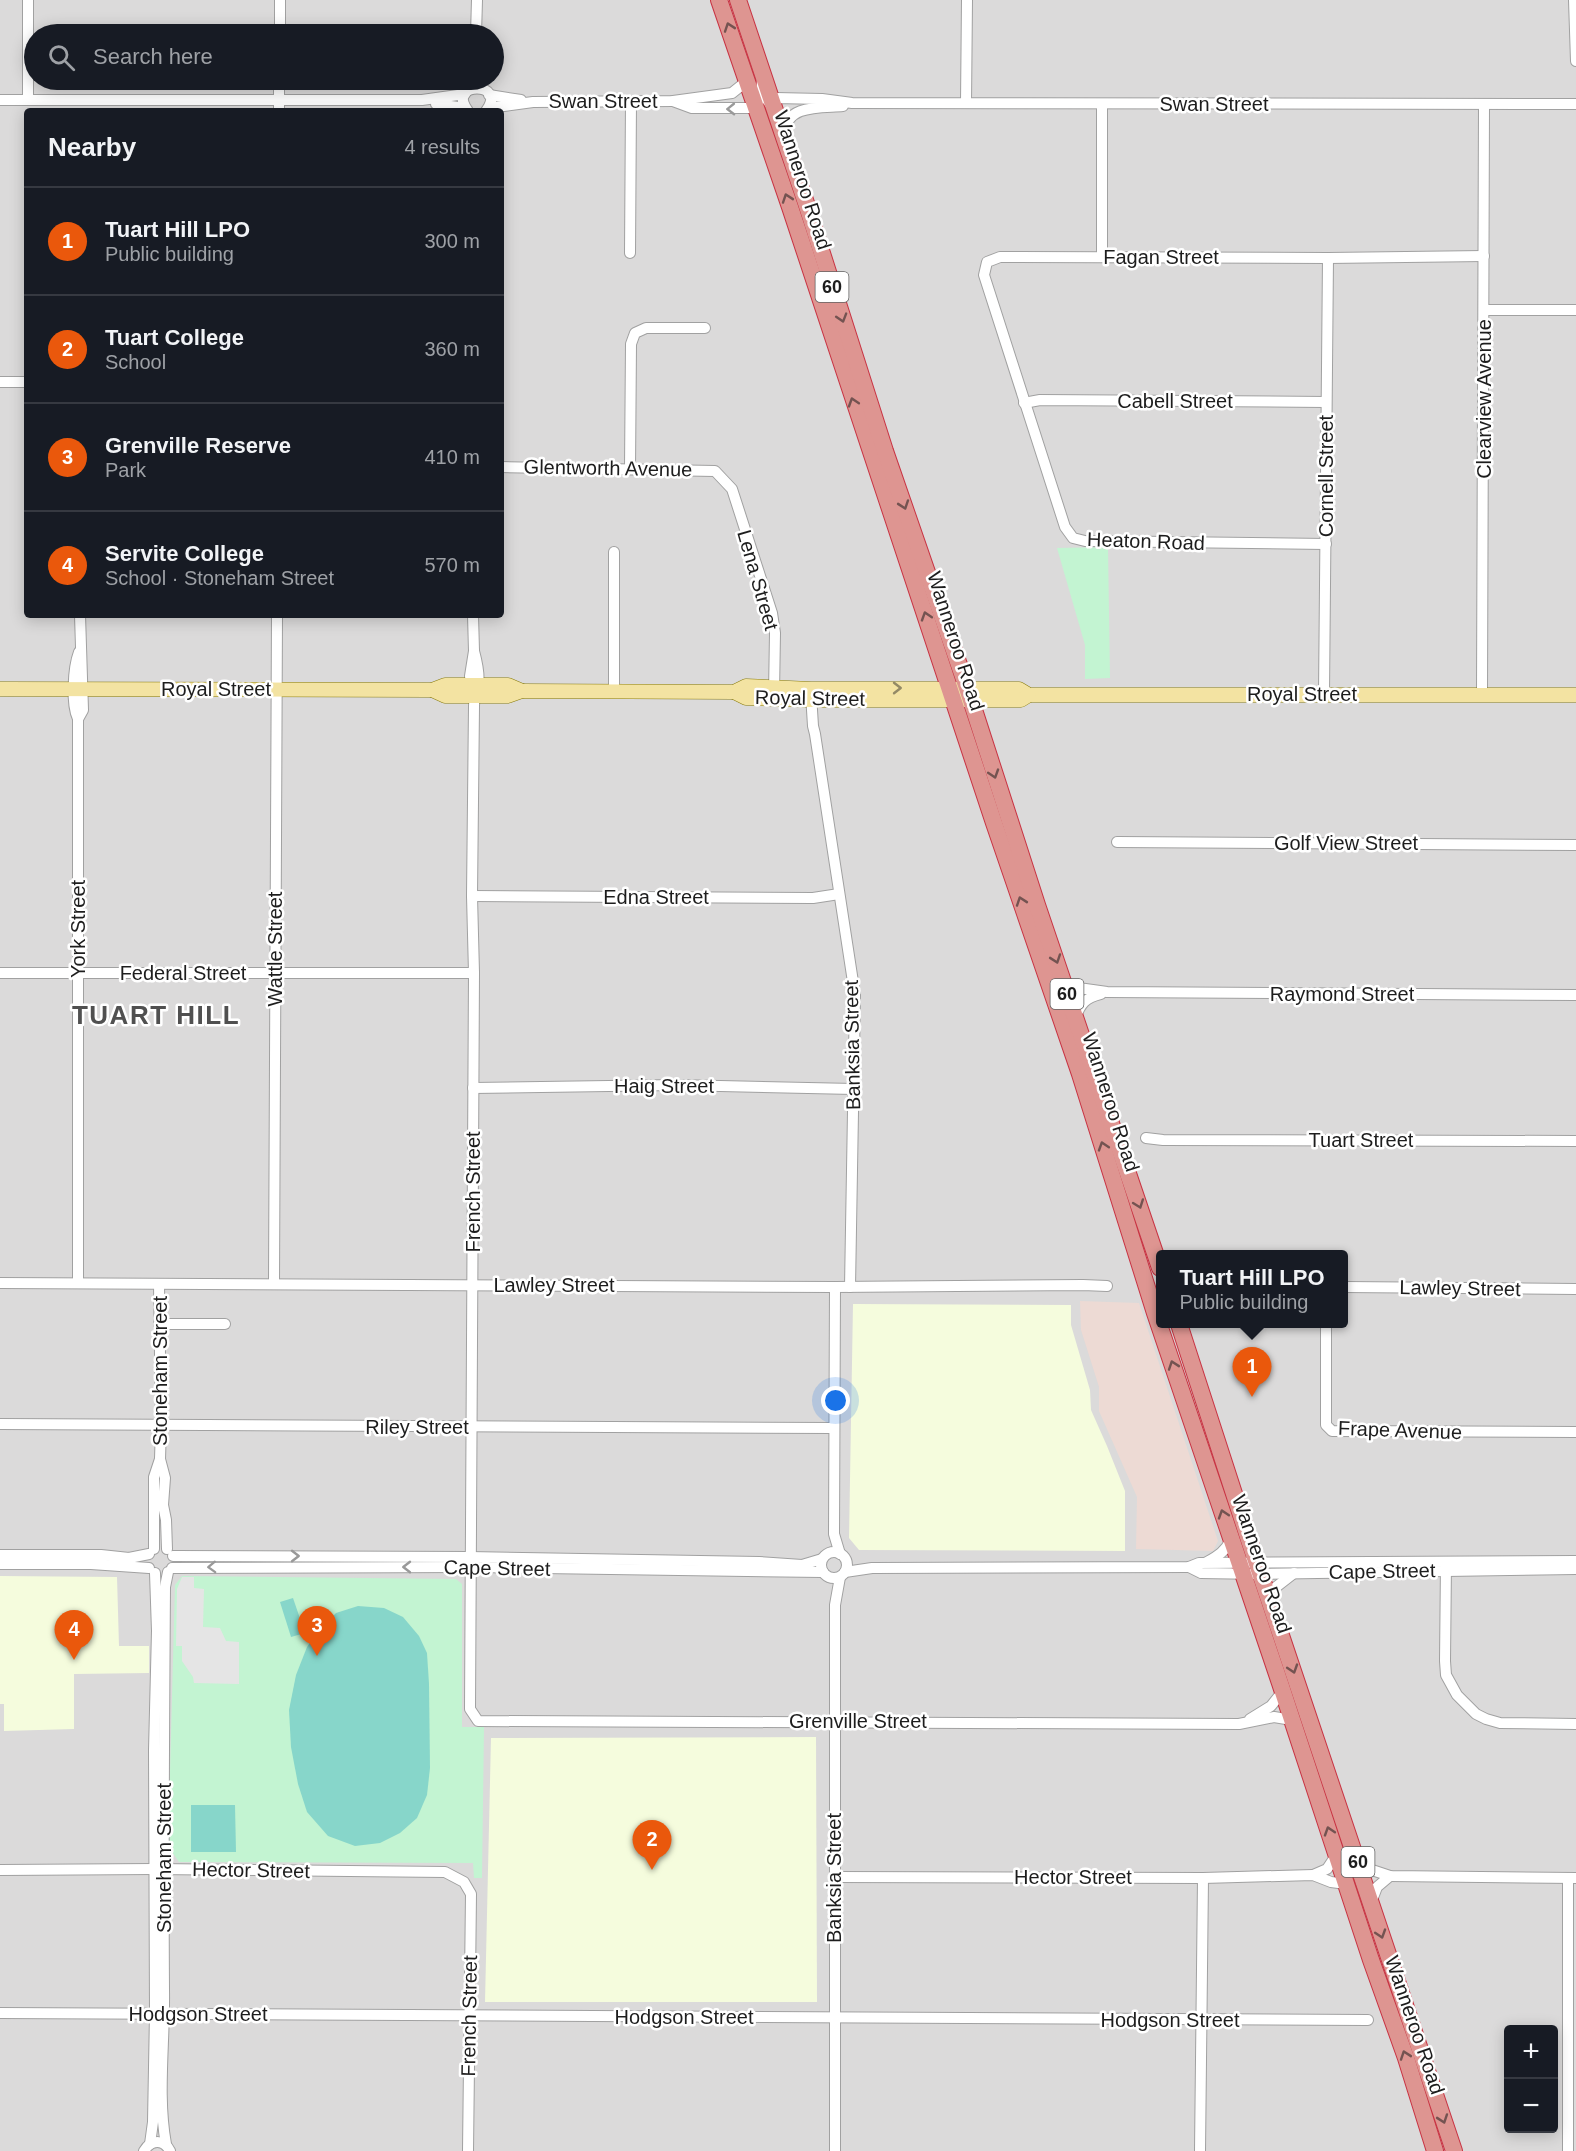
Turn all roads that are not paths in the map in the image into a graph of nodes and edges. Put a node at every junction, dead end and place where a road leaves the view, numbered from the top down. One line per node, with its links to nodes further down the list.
1 (28, 0): 8 (street)
2 (280, 0): 9 (street)
3 (477, 0): 10 (street)
4 (719, 0): 12 (highway, Wanneroo Road / 60, one-way to 4)
5 (738, 0): 12 (highway, Wanneroo Road / 60)
6 (967, 0): 27 (street)
7 (1574, 0): 11 (street)
8 (28, 24)
9 (280, 24)
10 (476, 24)
11 (1576, 61)
12 (755, 78): 23 (street, Swan Street); 25 (highway, Wanneroo Road / 60)
13 (27, 90): 20 (street)
14 (279, 90): 32 (street)
15 (461, 90): 21 (street)
16 (468, 90): 34 (street)
17 (484, 90): 35 (street)
18 (491, 90): 24 (street, Swan Street)
19 (0, 100): 20 (street)
20 (27, 100): 31 (street)
21 (422, 100): 32 (street); 33 (street)
22 (631, 101): 23 (street, Swan Street); 24 (street, Swan Street); 38 (street)
23 (673, 101): 25 (street, Swan Street, one-way to 23)
24 (534, 102): 36 (street, Swan Street)
25 (764, 103): 26 (street, Swan Street); 37 (highway, Wanneroo Road / 60); 64 (highway, Wanneroo Road / 60, one-way to 25)
26 (852, 103): 27 (street, Swan Street); 37 (street, Swan Street)
27 (966, 103): 28 (street, Swan Street)
28 (1102, 104): 29 (street, Swan Street); 40 (street)
29 (1484, 104): 30 (street, Swan Street); 39 (street, Clearview Avenue)
30 (1576, 104)
31 (82, 105): 32 (street)
32 (279, 106)
33 (457, 108)
34 (465, 108)
35 (488, 108)
36 (495, 108)
37 (784, 139): 65 (highway, Wanneroo Road / 60, one-way to 65)
38 (630, 253)
39 (1484, 256): 41 (street, Fagan Street); 42 (street, Clearview Avenue)
40 (1101, 257): 41 (street, Fagan Street); 48 (street, Fagan Street)
41 (1328, 258): 47 (street, Cornell Street)
42 (1484, 310): 43 (street); 67 (street, Clearview Avenue)
43 (1576, 310)
44 (705, 328): 50 (street)
45 (24, 381): 46 (street)
46 (0, 382)
47 (1326, 402): 48 (street, Cabell Street); 52 (street, Cornell Street)
48 (1024, 403): 52 (street, Heaton Road)
49 (504, 467): 50 (street, Glentworth Avenue)
50 (630, 468): 51 (street, Glentworth Avenue)
51 (715, 471): 62 (street, Lena Street)
52 (1326, 544): 66 (street, Cornell Street)
53 (614, 552): 61 (street)
54 (80, 618): 58 (street, York Street)
55 (277, 618): 59 (street, Wattle Street)
56 (473, 618): 60 (street, French Street)
57 (0, 689): 58 (main road, Royal Street)
58 (79, 689): 59 (main road, Royal Street); 74 (street, York Street)
59 (276, 689): 60 (main road, Royal Street); 75 (street, Wattle Street)
60 (474, 689): 61 (main road, Royal Street); 72 (street, French Street)
61 (614, 691): 62 (main road, Royal Street)
62 (774, 692): 63 (main road, Royal Street)
63 (815, 694): 64 (main road, Royal Street); 71 (street, Banksia Street)
64 (951, 694): 65 (main road, Royal Street); 96 (highway, Wanneroo Road / 60, one-way to 64)
65 (969, 694): 66 (main road, Royal Street); 77 (highway, Wanneroo Road / 60, one-way to 77)
66 (1324, 694): 67 (main road, Royal Street)
67 (1482, 694): 68 (main road, Royal Street)
68 (1576, 695)
69 (1117, 842): 70 (street, Golf View Street)
70 (1576, 845)
71 (839, 894): 72 (street, Edna Street); 82 (street, Banksia Street)
72 (472, 896): 76 (street, French Street)
73 (0, 973): 74 (street, Federal Street)
74 (78, 973): 75 (street, Federal Street); 87 (street, York Street)
75 (275, 973): 76 (street, Federal Street); 88 (street, Wattle Street)
76 (474, 973): 81 (street, French Street)
77 (1064, 986): 78 (street, Raymond Street); 80 (highway, Wanneroo Road / 60)
78 (1107, 992): 79 (street, Raymond Street); 80 (street, Raymond Street)
79 (1576, 994)
80 (1075, 1019): 85 (highway, Wanneroo Road / 60, one-way to 85)
81 (473, 1088): 82 (street, Haig Street); 90 (street, French Street)
82 (854, 1089): 93 (street, Banksia Street)
83 (1146, 1138): 84 (street, Tuart Street)
84 (1576, 1141)
85 (1156, 1254)
86 (0, 1283): 87 (street, Lawley Street)
87 (78, 1283): 89 (street, Lawley Street)
88 (274, 1283): 89 (street, Lawley Street); 90 (street, Lawley Street)
89 (159, 1284): 97 (street, Stoneham Street)
90 (473, 1284): 92 (street, Lawley Street); 107 (street, French Street)
91 (1107, 1286): 93 (street, Lawley Street)
92 (836, 1287): 93 (street, Lawley Street); 108 (street)
93 (850, 1287)
94 (1348, 1287): 95 (street, Lawley Street)
95 (1576, 1289)
96 (1156, 1303)
97 (159, 1324): 98 (street); 106 (street, Stoneham Street)
98 (225, 1324)
99 (1164, 1328): 103 (highway, Wanneroo Road / 60, one-way to 99)
100 (1180, 1328): 103 (highway)
101 (1180, 1328): 105 (highway, Wanneroo Road / 60)
102 (1326, 1328): 109 (street, Frape Avenue)
103 (1192, 1421): 111 (highway, Wanneroo Road / 60)
104 (0, 1424): 106 (street, Riley Street)
105 (1212, 1424): 111 (highway); 127 (highway, Wanneroo Road / 60)
106 (162, 1426): 107 (street, Riley Street); 110 (street, Stoneham Street)
107 (470, 1427): 108 (street, Riley Street); 120 (street, French Street)
108 (834, 1428): 112 (street)
109 (1576, 1432)
110 (160, 1459): 114 (street, Stoneham Street); 115 (street, Stoneham Street)
111 (1210, 1476): 113 (highway, Wanneroo Road / 60, one-way to 111)
112 (834, 1534): 117 (street); 118 (street)
113 (1231, 1539): 121 (street); 126 (highway, Wanneroo Road / 60)
114 (152, 1552): 115 (street, Cape Street); 116 (street, Cape Street); 130 (street)
115 (170, 1552): 120 (street, Cape Street, one-way to 120); 129 (street)
116 (0, 1555)
117 (824, 1556): 118 (street, Cape Street); 120 (street, Cape Street); 132 (street)
118 (843, 1556): 125 (street, Cape Street); 133 (street)
119 (1576, 1561): 123 (street, Cape Street)
120 (469, 1562): 129 (street, Cape Street, one-way to 129); 132 (street, Cape Street); 138 (street, French Street)
121 (1204, 1563): 124 (street, Cape Street); 126 (street, Cape Street)
122 (0, 1564): 130 (street, Cape Street)
123 (1446, 1565): 127 (street, Cape Street); 128 (street, Cape Street); 131 (street, Cape Street); 141 (street)
124 (1189, 1567): 125 (street, Cape Street); 126 (street, Cape Street)
125 (872, 1568): 133 (street, Cape Street)
126 (1241, 1568): 127 (street, Cape Street); 136 (highway, Wanneroo Road / 60)
127 (1259, 1569): 131 (street, Cape Street); 134 (highway, Wanneroo Road / 60)
128 (1576, 1569)
129 (170, 1570): 130 (street, Cape Street); 144 (street, Stoneham Street)
130 (152, 1571): 144 (street, Stoneham Street)
131 (1294, 1573): 134 (street)
132 (825, 1574): 133 (street, Cape Street); 135 (street, Banksia Street)
133 (843, 1574): 135 (street, Banksia Street)
134 (1270, 1603): 143 (highway, Wanneroo Road / 60, one-way to 143)
135 (835, 1605): 139 (street, Banksia Street)
136 (1283, 1691): 137 (highway, Wanneroo Road / 60); 140 (street, Grenville Street)
137 (1292, 1720): 140 (street, Grenville Street); 142 (highway, Wanneroo Road / 60, one-way to 137)
138 (478, 1721): 139 (street, Grenville Street)
139 (835, 1721): 140 (street, Grenville Street); 147 (street, Banksia Street)
140 (1239, 1724)
141 (1576, 1724)
142 (1337, 1854): 146 (street); 152 (highway, Wanneroo Road / 60)
143 (1360, 1866): 148 (street); 153 (highway, Wanneroo Road / 60)
144 (159, 1869): 145 (street, Hector Street); 151 (street, Hector Street); 155 (street, Stoneham Street)
145 (0, 1870)
146 (1313, 1875): 149 (street, Hector Street); 152 (street, Hector Street)
147 (834, 1876): 149 (street, Hector Street); 157 (street, Banksia Street)
148 (1390, 1876): 150 (street); 153 (street)
149 (1203, 1878): 158 (street)
150 (1572, 1878): 167 (street)
151 (464, 1882): 156 (street, French Street)
152 (1346, 1884): 165 (highway, Wanneroo Road / 60, one-way to 152)
153 (1371, 1903): 166 (highway, Wanneroo Road / 60, one-way to 166)
154 (0, 2013): 155 (street, Hodgson Street)
155 (160, 2013): 156 (street, Hodgson Street); 160 (street, Stoneham Street); 161 (street, Stoneham Street)
156 (469, 2015): 157 (street, Hodgson Street); 162 (street, French Street)
157 (834, 2018): 158 (street, Hodgson Street); 163 (street, Banksia Street)
158 (1202, 2020): 159 (street, Hodgson Street); 164 (street)
159 (1368, 2020)
160 (171, 2148): 161 (street)
161 (145, 2149)
162 (468, 2151)
163 (835, 2151)
164 (1200, 2151)
165 (1435, 2151)
166 (1454, 2151)
167 (1568, 2151)

